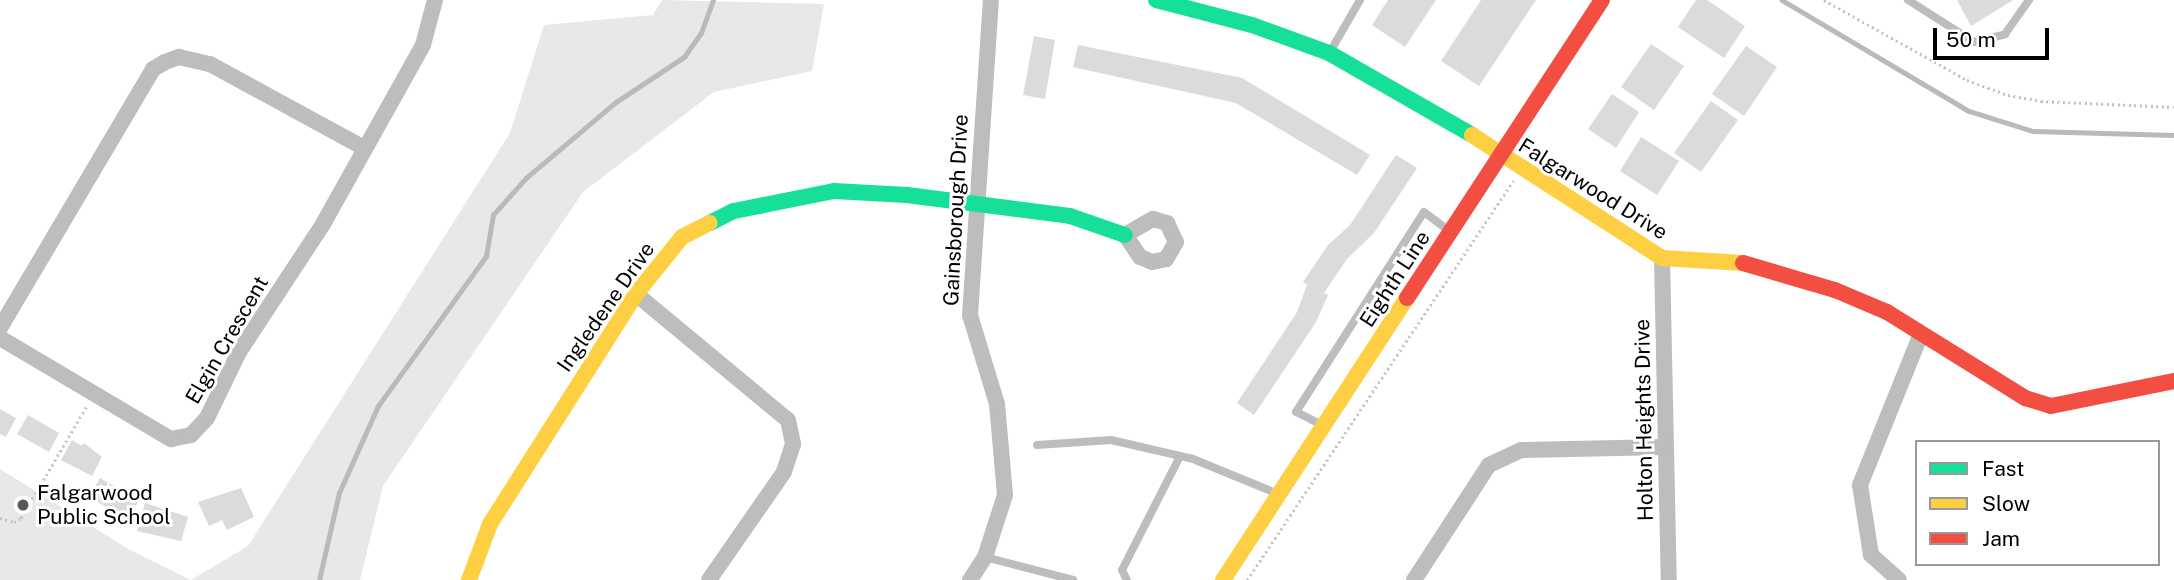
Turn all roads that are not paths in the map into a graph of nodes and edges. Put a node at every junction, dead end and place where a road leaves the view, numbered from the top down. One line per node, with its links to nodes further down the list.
1 (435, 0): 9 (street, Elgin Crescent)
2 (991, 0): 11 (street, Gainsborough Drive)
3 (1156, 0): 8 (street, Falgarwood Drive)
4 (1360, 0): 8 (lane)
5 (1602, 0): 10 (street, Eighth Line)
6 (1908, 0): 7 (lane)
7 (2029, 0)
8 (1329, 52): 10 (street, Falgarwood Drive)
9 (364, 148): 16 (street); 18 (street, Elgin Crescent)
10 (1499, 155): 12 (street, Eighth Line); 14 (street, Falgarwood Drive)
11 (976, 206): 13 (street, Ingledene Drive); 15 (street, Ingledene Drive); 25 (street, Gainsborough Drive)
12 (1450, 232): 20 (street, Eighth Line); 20 (lane)
13 (1125, 235)
14 (1662, 258): 17 (street, Falgarwood Drive); 22 (street, Holton Heights Drive)
15 (636, 294): 26 (street, Ingledene Drive); 27 (street)
16 (0, 328)
17 (1921, 334): 19 (street, Falgarwood Drive); 34 (street)
18 (0, 338)
19 (2174, 381)
20 (1325, 426): 24 (street, Eighth Line)
21 (1037, 445): 23 (lane)
22 (1664, 447): 32 (street); 33 (street, Holton Heights Drive)
23 (1180, 456): 24 (lane); 30 (lane)
24 (1279, 494): 31 (street, Eighth Line)
25 (985, 557): 28 (street, Gainsborough Drive); 29 (lane)
26 (469, 580)
27 (709, 580)
28 (970, 580)
29 (1073, 580)
30 (1127, 580)
31 (1223, 580)
32 (1413, 580)
33 (1670, 580)
34 (1899, 580)

